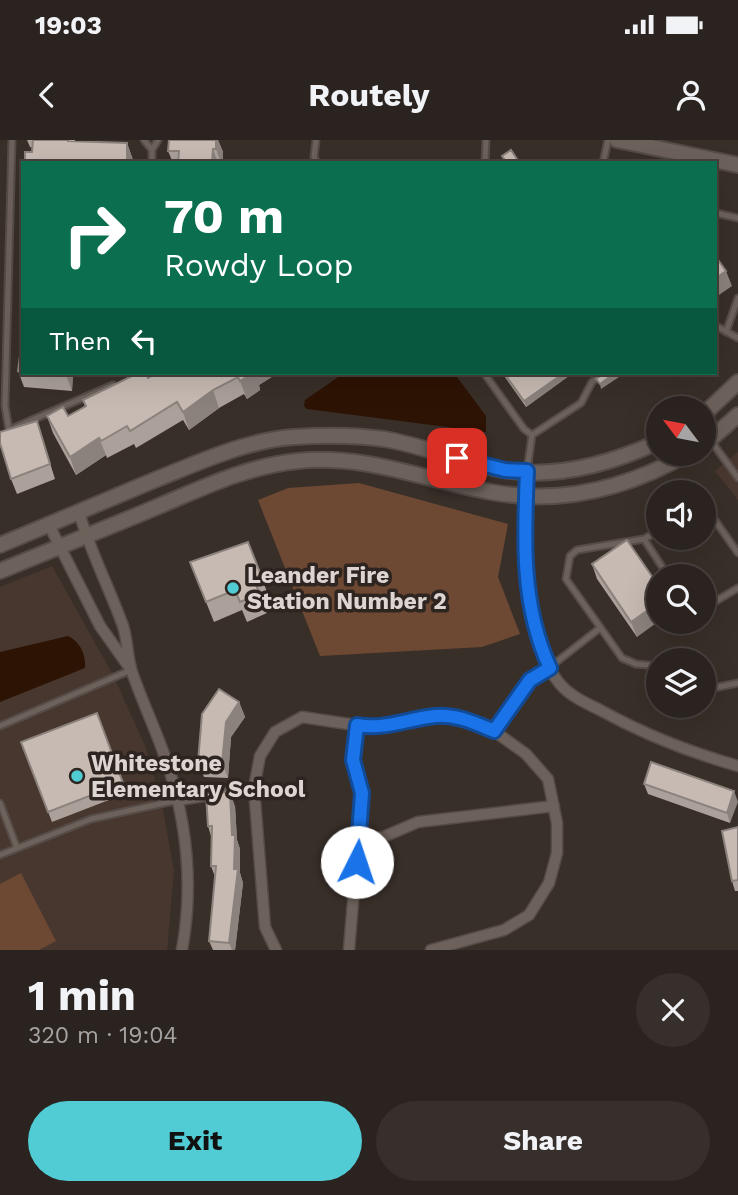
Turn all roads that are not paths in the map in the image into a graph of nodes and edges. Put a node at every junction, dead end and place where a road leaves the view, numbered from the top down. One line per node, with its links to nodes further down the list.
1 (12, 140): 23 (lane)
2 (144, 140): 8 (lane)
3 (159, 140): 8 (lane)
4 (316, 140): 10 (lane)
5 (486, 140): 11 (lane)
6 (608, 140): 12 (lane)
7 (617, 140): 13 (street)
8 (152, 150): 9 (lane)
9 (152, 161)
10 (316, 161)
11 (485, 161)
12 (603, 161)
13 (738, 165)
14 (717, 213): 15 (lane)
15 (738, 218)
16 (738, 298): 18 (lane)
17 (717, 327): 18 (lane)
18 (726, 332): 19 (lane)
19 (738, 338)
20 (485, 375): 27 (lane)
21 (601, 375): 27 (lane)
22 (738, 382): 24 (street)
23 (116, 384)
24 (716, 403)
25 (738, 415): 26 (street)
26 (716, 432)
27 (532, 435): 31 (lane)
28 (646, 447): 31 (street)
29 (716, 451): 32 (lane)
30 (663, 466): 33 (street)
31 (527, 471): 33 (street); 34 (street)
32 (738, 478)
33 (526, 495): 37 (street); 48 (street)
34 (79, 512): 36 (street); 37 (street)
35 (716, 522): 41 (lane)
36 (49, 525): 39 (street); 40 (street)
37 (86, 535): 40 (street); 49 (street)
38 (644, 539): 42 (lane); 46 (lane)
39 (0, 545)
40 (59, 546): 43 (street); 49 (street)
41 (738, 553)
42 (660, 564)
43 (0, 571)
44 (738, 588): 45 (lane)
45 (716, 601)
46 (600, 628): 47 (lane); 48 (lane)
47 (646, 664)
48 (550, 668): 54 (street); 55 (street)
49 (131, 670): 53 (lane); 57 (street)
50 (738, 683): 51 (lane)
51 (716, 688)
52 (357, 725): 54 (street); 56 (street); 60 (street)
53 (0, 726)
54 (494, 731): 59 (street)
55 (738, 766)
56 (254, 788): 57 (street); 64 (street)
57 (178, 800): 61 (lane); 63 (street)
58 (0, 803): 61 (lane)
59 (554, 806): 60 (street); 66 (street)
60 (359, 839): 65 (street)
61 (17, 848): 62 (lane)
62 (0, 855)
63 (182, 950)
64 (276, 950)
65 (349, 950)
66 (431, 950)

